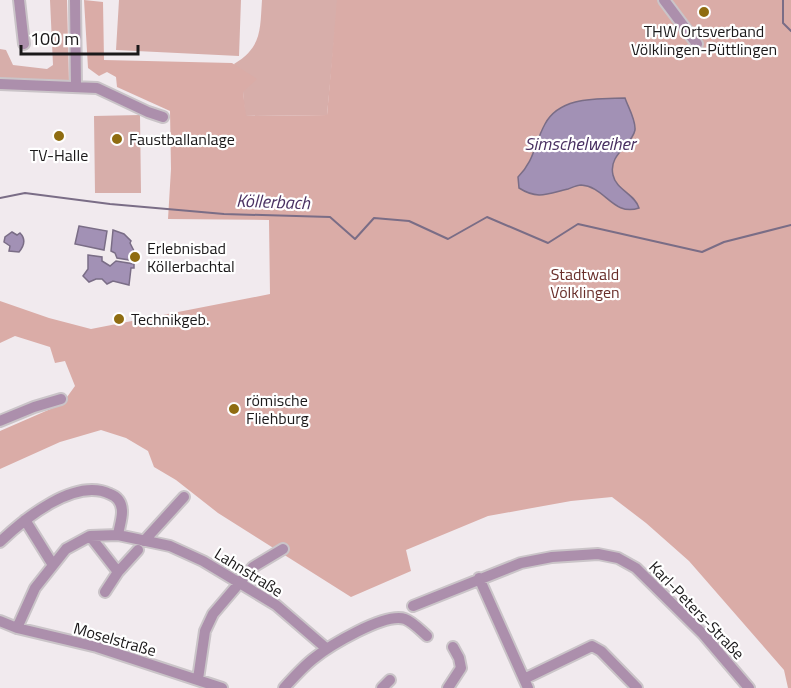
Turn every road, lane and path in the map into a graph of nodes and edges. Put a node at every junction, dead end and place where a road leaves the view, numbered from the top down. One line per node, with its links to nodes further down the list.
1 (19, 0): 4 (street)
2 (75, 0): 7 (street)
3 (664, 0): 5 (street)
4 (24, 44)
5 (697, 44)
6 (0, 84): 7 (street)
7 (76, 87): 8 (street)
8 (163, 117)
9 (61, 399): 10 (street)
10 (0, 421)
11 (184, 497): 16 (street)
12 (25, 520): 13 (street); 15 (street); 18 (street)
13 (118, 535): 14 (street, Lahnstraße); 16 (street, Lahnstraße)
14 (90, 536): 18 (street, Lahnstraße); 19 (street)
15 (0, 542)
16 (141, 546): 19 (street); 21 (street, Lahnstraße)
17 (283, 549): 21 (street)
18 (53, 565): 25 (street, Lahnstraße)
19 (118, 572): 22 (street)
20 (479, 579): 23 (street, Karl-Peters-Straße); 30 (street); 35 (street, Karl-Peters-Straße)
21 (240, 582): 28 (street, Lahnstraße); 29 (street)
22 (105, 592)
23 (413, 606)
24 (1, 623): 25 (street, Moselstraße)
25 (17, 628): 29 (street, Moselstraße)
26 (427, 636): 28 (street)
27 (453, 647): 33 (street)
28 (327, 649): 32 (street)
29 (198, 679): 31 (street, Moselstraße)
30 (526, 683): 34 (street)
31 (222, 688)
32 (284, 688)
33 (448, 688)
34 (637, 688)
35 (749, 688)

